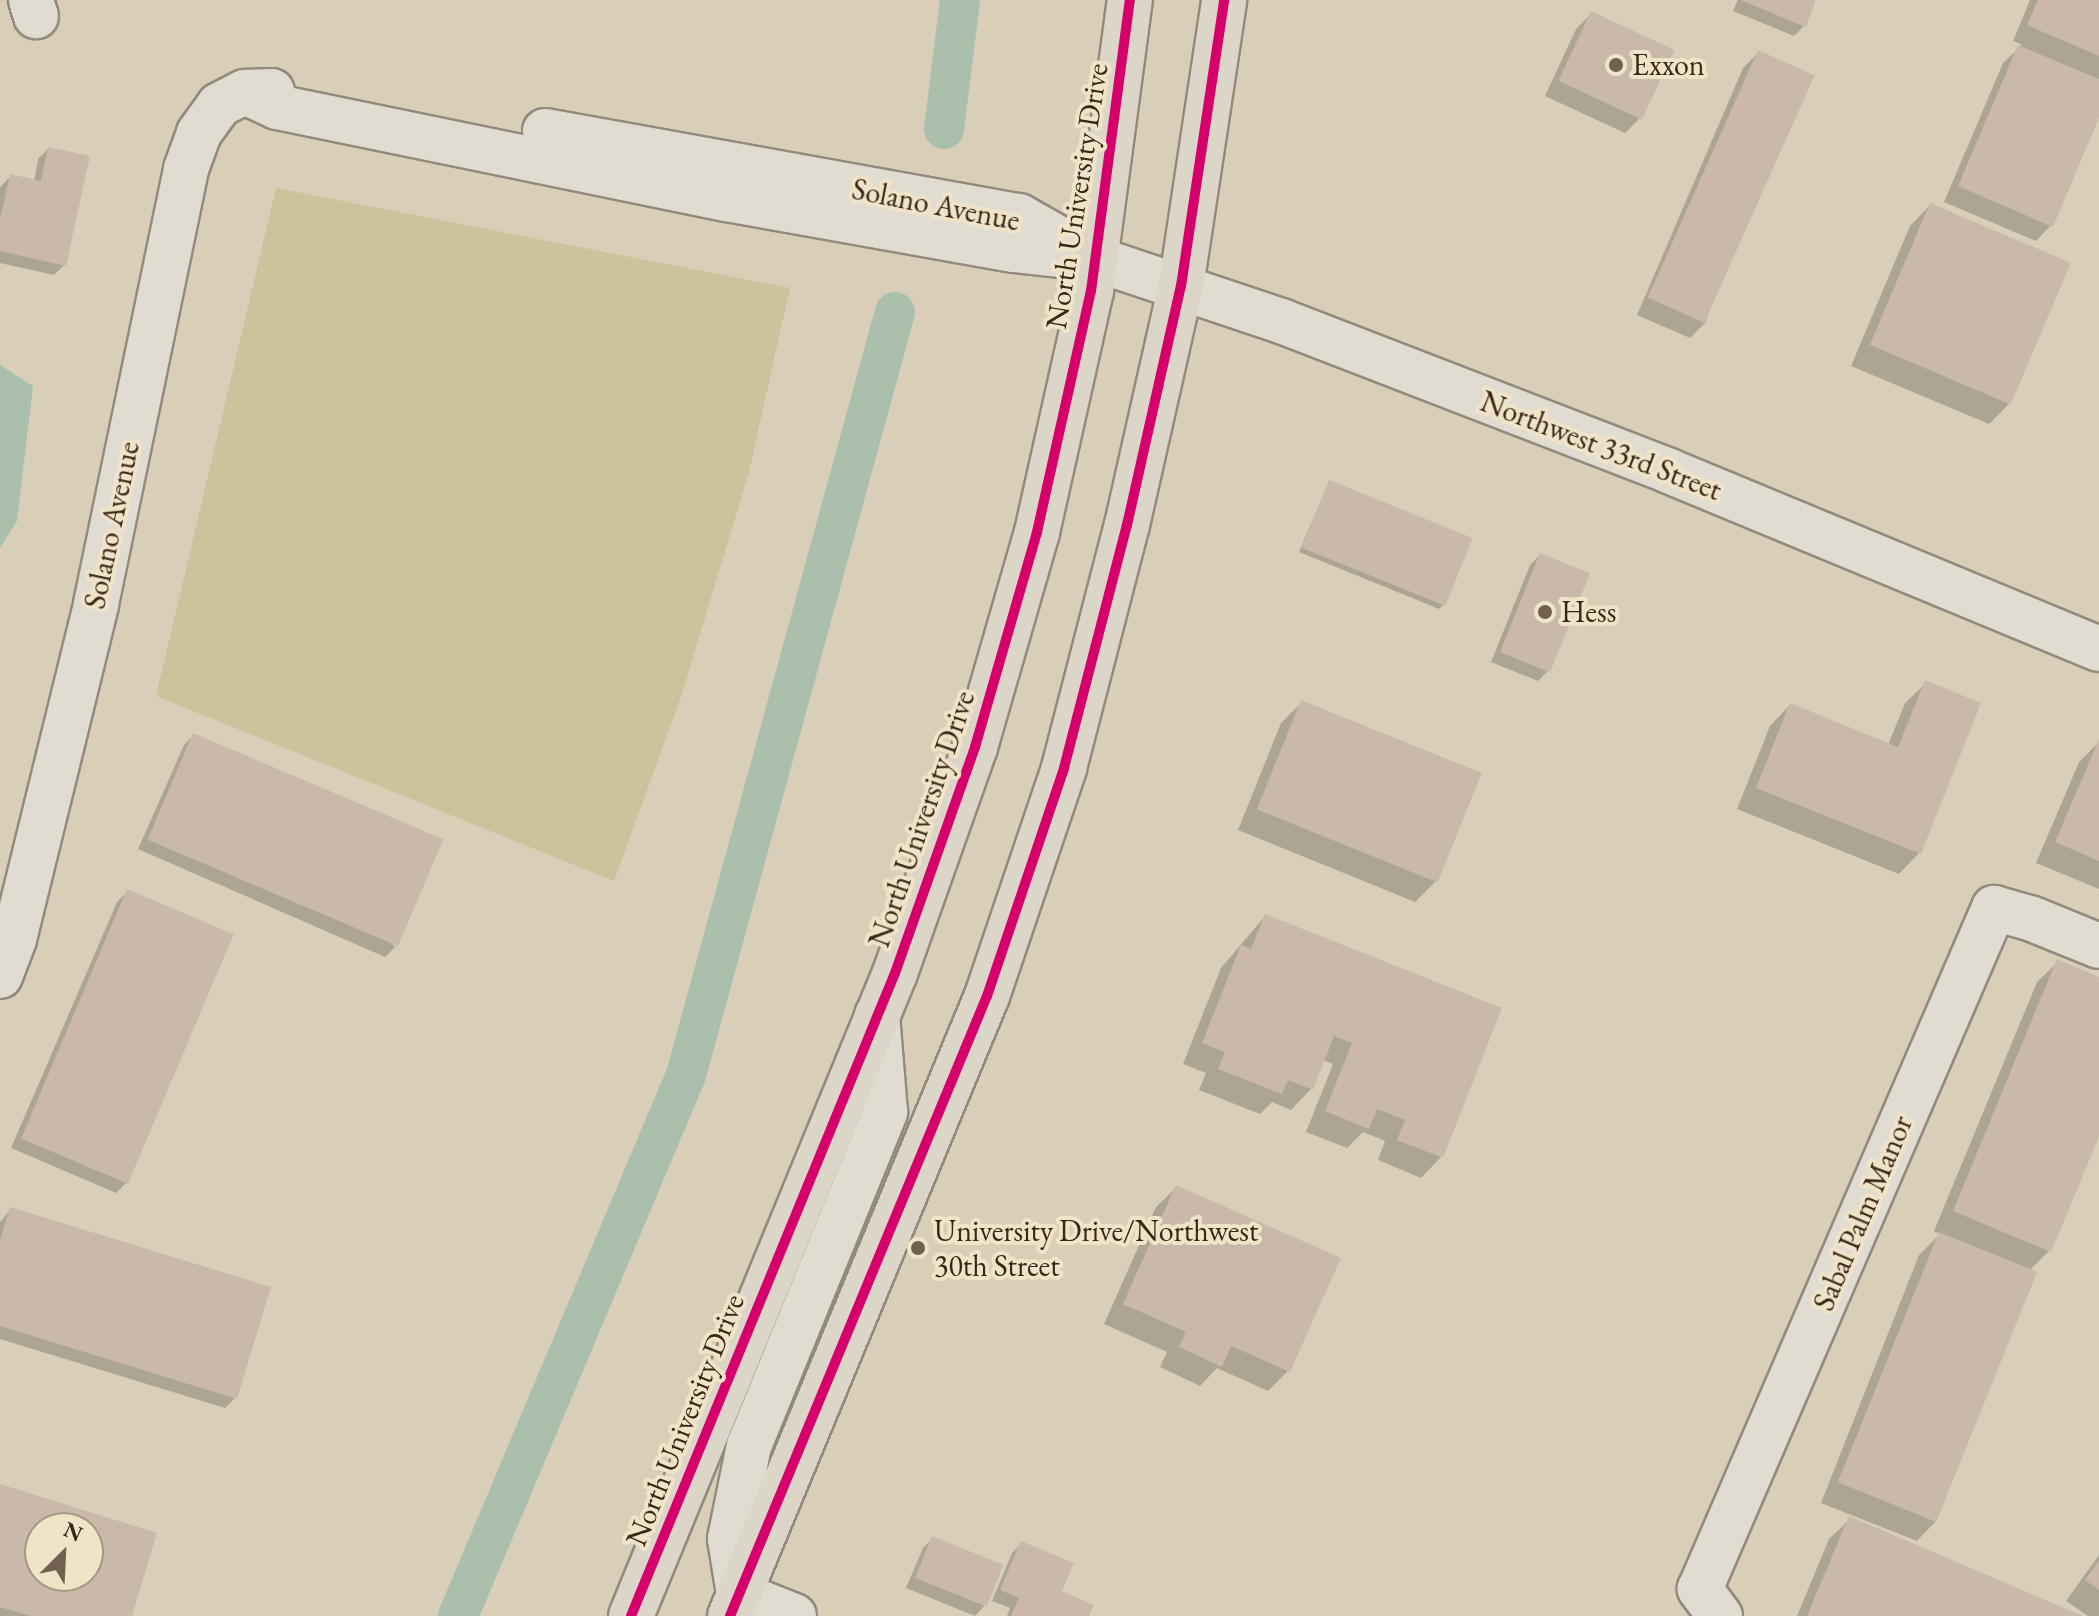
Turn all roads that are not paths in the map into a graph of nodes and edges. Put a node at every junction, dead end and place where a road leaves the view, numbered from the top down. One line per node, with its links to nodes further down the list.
1 (1130, 0): 3 (main road, North University Drive)
2 (1224, 0): 4 (main road)
3 (1096, 259): 4 (street, Northwest 33rd Street); 7 (street, Solano Avenue); 8 (main road, North University Drive)
4 (1181, 286): 5 (street, Northwest 33rd Street); 9 (main road)
5 (2099, 649)
6 (2099, 946): 12 (street, Sabal Palm Manor)
7 (0, 976)
8 (877, 1015): 9 (street); 10 (main road, North University Drive)
9 (735, 1605): 11 (street)
10 (635, 1613)
11 (794, 1616)
12 (1720, 1616)

